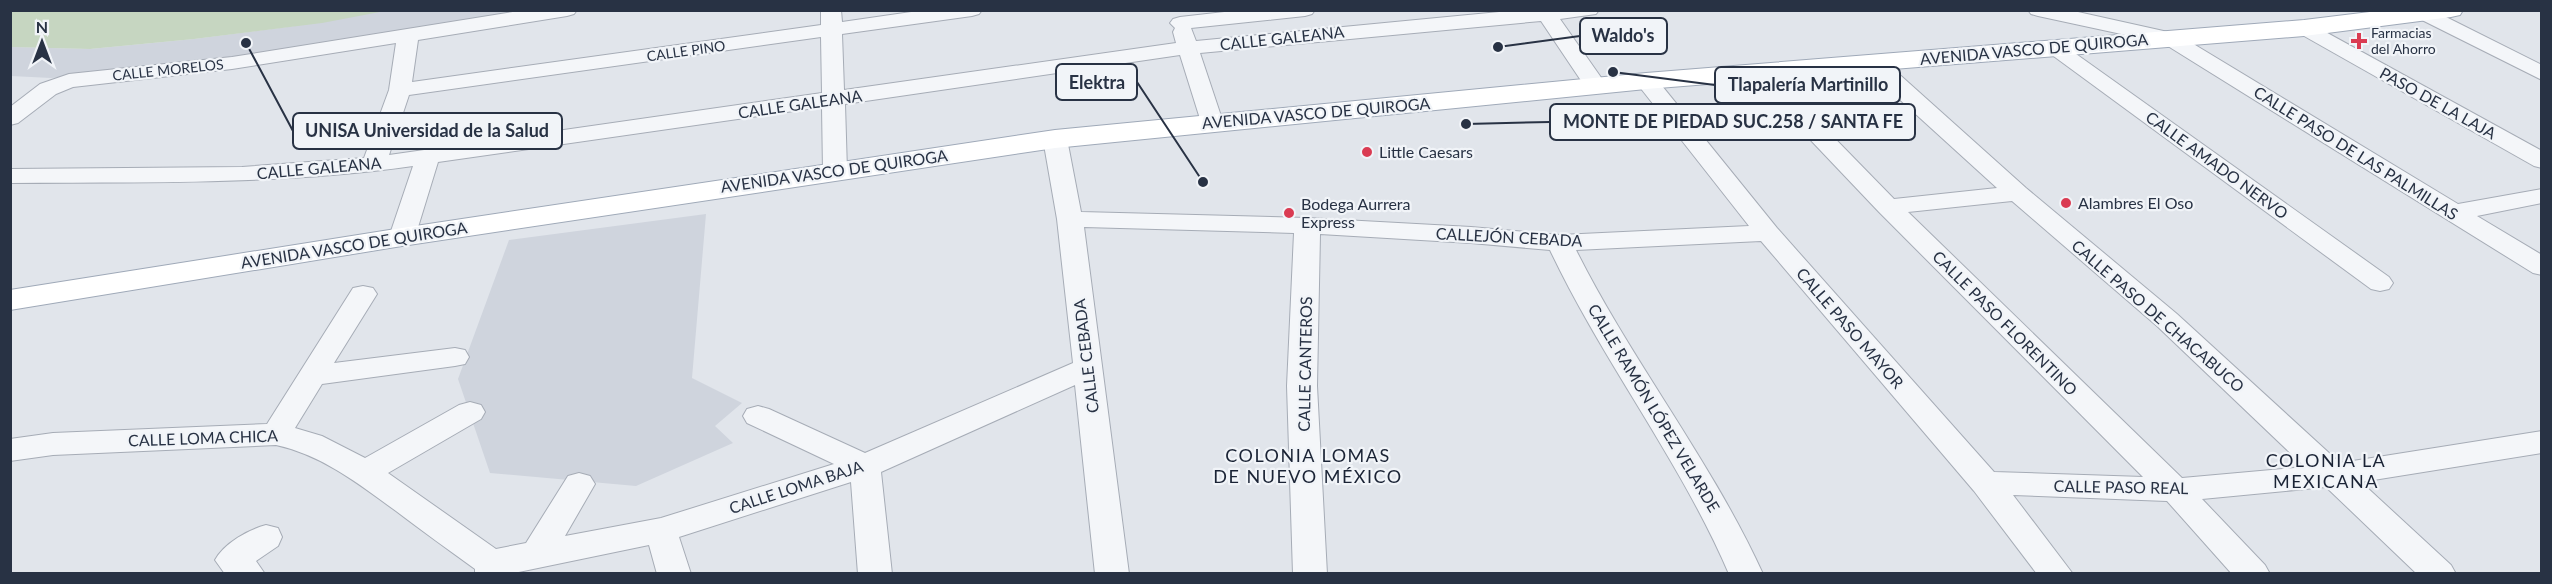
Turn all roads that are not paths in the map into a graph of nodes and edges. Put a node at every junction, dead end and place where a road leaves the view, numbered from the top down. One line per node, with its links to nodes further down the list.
1 (567, 10): 11 (street, CALLE MORELOS)
2 (972, 10): 9 (street, CALLE PINO)
3 (1305, 10): 8 (street)
4 (1589, 10): 6 (street, CALLE GALEANA)
5 (2038, 10): 12 (street, CALLE PASO DE LAS PALMILLAS)
6 (1545, 12): 13 (street, CALLE GALEANA); 19 (street)
7 (2439, 13): 10 (main road, AVENIDA VASCO DE QUIROGA); 17 (street)
8 (1178, 16): 13 (street)
9 (831, 21): 20 (street, CALLE PINO); 21 (street)
10 (2304, 28): 12 (main road, AVENIDA VASCO DE QUIROGA); 26 (street, PASO DE LA LAJA)
11 (408, 35): 20 (street); 22 (street, CALLE MORELOS)
12 (2170, 38): 14 (main road, AVENIDA VASCO DE QUIROGA); 33 (street, CALLE PASO DE LAS PALMILLAS)
13 (1188, 48): 21 (street, CALLE GALEANA); 23 (street)
14 (2055, 48): 15 (main road, AVENIDA VASCO DE QUIROGA); 40 (street, CALLE AMADO NERVO)
15 (1874, 63): 16 (main road, AVENIDA VASCO DE QUIROGA); 30 (street, CALLE PASO DE CHACABUCO)
16 (1757, 72): 18 (main road, AVENIDA VASCO DE QUIROGA); 32 (street, CALLE PASO FLORENTINO)
17 (2541, 74)
18 (1646, 81): 19 (main road, AVENIDA VASCO DE QUIROGA); 36 (street, CALLE PASO MAYOR)
19 (1596, 86): 23 (main road, AVENIDA VASCO DE QUIROGA)
20 (400, 90): 27 (street)
21 (832, 100): 25 (street, CALLE GALEANA); 28 (street)
22 (10, 118)
23 (1212, 122): 24 (main road, AVENIDA VASCO DE QUIROGA)
24 (1055, 139): 28 (main road, AVENIDA VASCO DE QUIROGA); 34 (street, CALLE CEBADA)
25 (428, 157): 27 (street, CALLE GALEANA); 37 (street)
26 (2541, 161)
27 (374, 164): 29 (street, CALLE GALEANA)
28 (835, 171): 37 (main road, AVENIDA VASCO DE QUIROGA)
29 (13, 179)
30 (2017, 193): 32 (street); 53 (street, CALLE PASO DE CHACABUCO)
31 (2541, 196): 33 (street)
32 (1888, 207): 56 (street, CALLE PASO FLORENTINO)
33 (2452, 213): 39 (street, CALLE PASO DE LAS PALMILLAS)
34 (1070, 219): 35 (street, CALLEJÓN CEBADA); 44 (street, CALLE CEBADA)
35 (1307, 226): 38 (street, CALLEJÓN CEBADA); 65 (street, CALLE CANTEROS)
36 (1768, 233): 38 (street, CALLEJÓN CEBADA); 54 (street, CALLE PASO MAYOR)
37 (402, 237): 42 (main road, AVENIDA VASCO DE QUIROGA)
38 (1560, 243): 66 (street, CALLE RAMÓN LÓPEZ VELARDE)
39 (2541, 267)
40 (2380, 283)
41 (363, 294): 45 (street)
42 (10, 300)
43 (455, 357): 45 (street)
44 (1088, 368): 51 (street, CALLE LOMA BAJA); 64 (street, CALLE CEBADA)
45 (312, 376): 48 (street)
46 (470, 412): 52 (street)
47 (758, 416): 51 (street)
48 (276, 434): 50 (street, CALLE LOMA CHICA); 52 (street, CALLE LOMA CHICA)
49 (2541, 442): 53 (street, CALLE PASO REAL)
50 (10, 450)
51 (865, 466): 57 (street, CALLE LOMA BAJA); 63 (street)
52 (365, 472): 60 (street, CALLE LOMA CHICA)
53 (2335, 476): 56 (street, CALLE PASO REAL); 69 (street, CALLE PASO DE CHACABUCO)
54 (1985, 483): 56 (street, CALLE PASO REAL); 67 (street, CALLE PASO MAYOR)
55 (579, 484): 59 (street)
56 (2175, 490): 68 (street, CALLE PASO FLORENTINO)
57 (661, 530): 59 (street, CALLE LOMA BAJA); 62 (street)
58 (266, 537): 61 (street)
59 (537, 555): 60 (street, CALLE LOMA BAJA)
60 (492, 568)
61 (248, 573)
62 (674, 573)
63 (875, 573)
64 (1112, 573)
65 (1310, 573)
66 (1746, 573)
67 (2056, 573)
68 (2253, 573)
69 (2439, 573)

